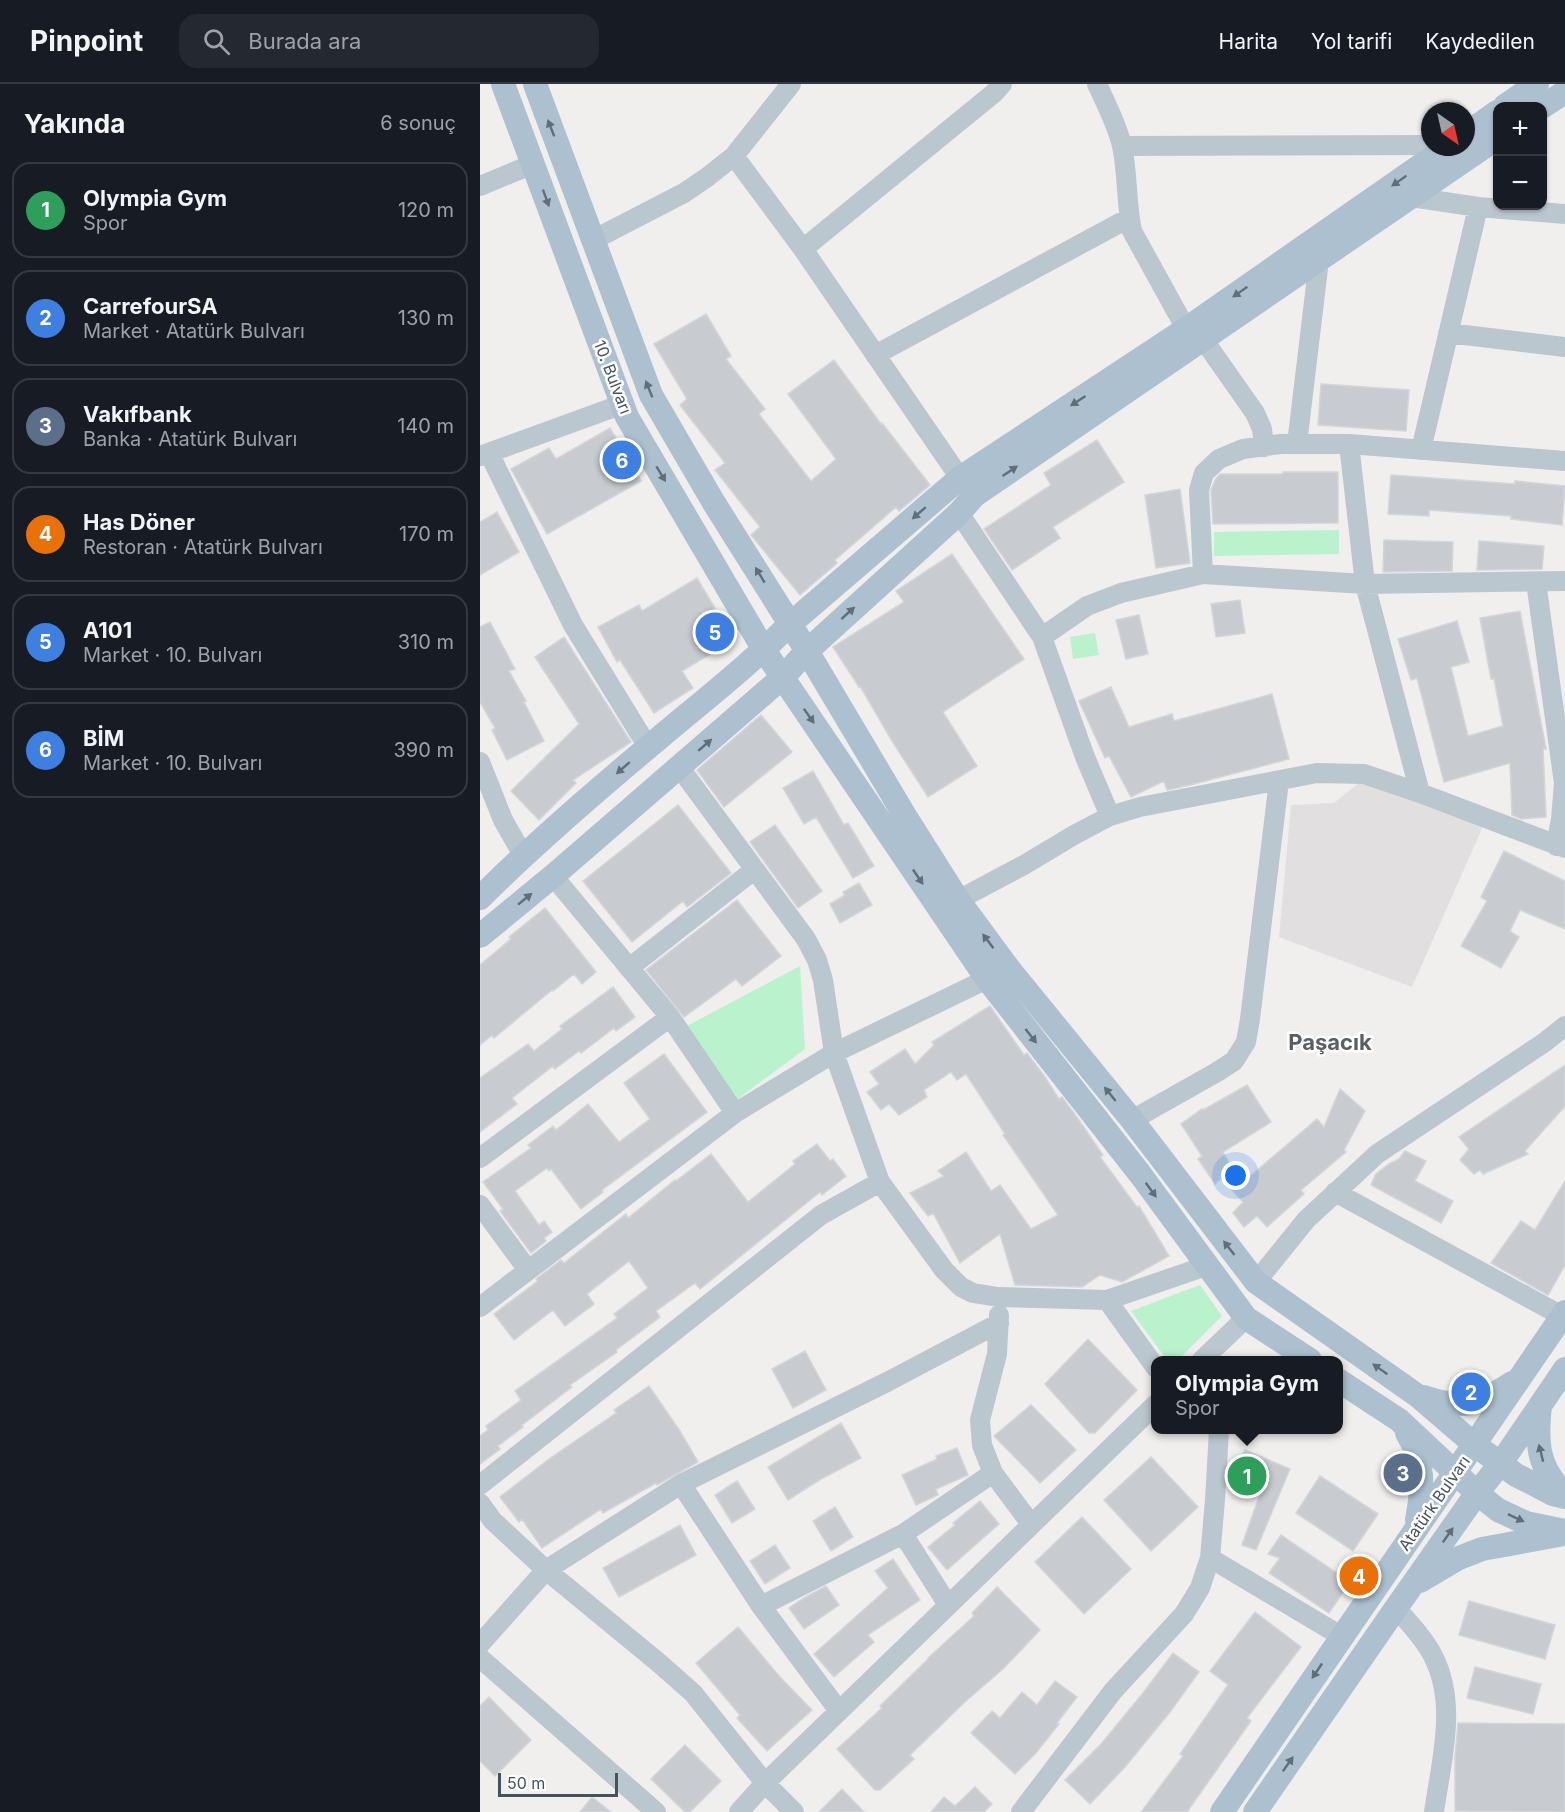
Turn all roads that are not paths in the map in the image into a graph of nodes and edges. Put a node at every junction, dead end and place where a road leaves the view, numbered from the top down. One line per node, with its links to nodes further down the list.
1 (503, 84): 17 (main road, 10. Bulvarı)
2 (535, 84): 23 (main road, 10. Bulvarı, one-way to 2)
3 (791, 84): 15 (street)
4 (1002, 84): 24 (street)
5 (1097, 84): 14 (street)
6 (1537, 84): 8 (main road)
7 (1565, 92): 9 (main road)
8 (1511, 102)
9 (1547, 105)
10 (1493, 115): 11 (main road)
11 (1475, 128)
12 (1493, 141): 19 (main road)
13 (1421, 145): 14 (street)
14 (1122, 146): 22 (street)
15 (734, 156): 23 (street); 24 (street)
16 (1435, 156): 27 (main road, one-way to 27)
17 (533, 164): 18 (street); 30 (main road, 10. Bulvarı, one-way to 30)
18 (480, 186)
19 (1411, 197): 20 (street); 25 (main road)
20 (1478, 207): 21 (street); 26 (street)
21 (1565, 213)
22 (1129, 218): 27 (street); 29 (street)
23 (593, 240): 43 (main road, 10. Bulvarı, one-way to 23)
24 (803, 249): 29 (street)
25 (1319, 260): 27 (main road); 31 (street)
26 (1448, 333): 28 (street); 34 (street)
27 (1194, 334): 33 (street); 37 (main road)
28 (1565, 347)
29 (875, 355): 37 (street)
30 (622, 404): 35 (street); 45 (main road, 10. Bulvarı, one-way to 45)
31 (1297, 444): 32 (street); 33 (street)
32 (1349, 444): 34 (street); 42 (street)
33 (1264, 447): 39 (street)
34 (1421, 450): 36 (street)
35 (485, 455): 48 (street)
36 (1565, 461)
37 (968, 486): 38 (main road); 43 (main road, one-way to 43)
38 (959, 513): 44 (street); 46 (main road, one-way to 38)
39 (1203, 574): 42 (street); 44 (street)
40 (1565, 581): 41 (street)
41 (1536, 582): 42 (street); 55 (street)
42 (1365, 584): 53 (street)
43 (789, 625): 45 (main road); 46 (main road, 10. Bulvarı)
44 (1042, 637): 54 (street)
45 (764, 650): 47 (main road, 10. Bulvarı); 48 (main road)
46 (807, 651): 47 (main road); 60 (main road, 10. Bulvarı)
47 (783, 677): 50 (main road, one-way to 47); 63 (main road, 10. Bulvarı, one-way to 63)
48 (648, 747): 56 (main road, one-way to 56)
49 (480, 762): 52 (street)
50 (680, 768): 57 (street); 58 (main road)
51 (1279, 781): 53 (street); 54 (street); 68 (street)
52 (484, 786): 56 (street)
53 (1420, 793): 55 (street)
54 (1110, 816): 60 (street)
55 (1561, 847)
56 (523, 855): 59 (main road)
57 (754, 870): 62 (street); 66 (street)
58 (553, 876): 61 (main road, one-way to 58); 62 (street)
59 (480, 898)
60 (958, 900): 68 (main road, 10. Bulvarı, one-way to 60)
61 (480, 936)
62 (629, 968): 64 (street)
63 (987, 979): 66 (street); 73 (main road, 10. Bulvarı, one-way to 73)
64 (670, 1017): 67 (street); 69 (street)
65 (1565, 1026): 71 (street)
66 (834, 1053): 67 (street); 70 (street)
67 (735, 1113): 74 (street)
68 (1132, 1120): 75 (main road, 10. Bulvarı, one-way to 68)
69 (480, 1158)
70 (880, 1182): 76 (street); 98 (street)
71 (1335, 1192): 75 (street); 79 (street)
72 (480, 1205): 74 (street)
73 (1206, 1266): 77 (street); 80 (main road, 10. Bulvarı)
74 (528, 1270): 78 (street)
75 (1256, 1282): 88 (main road, 10. Bulvarı, one-way to 75)
76 (998, 1297): 77 (street); 81 (street)
77 (1107, 1300): 84 (street)
78 (480, 1307)
79 (1564, 1314): 86 (main road, Atatürk Bulvarı)
80 (1246, 1318): 82 (street); 83 (main road, 10. Bulvarı)
81 (999, 1323): 95 (street); 97 (street)
82 (1222, 1351)
83 (1304, 1356)
84 (1151, 1362)
85 (1565, 1369): 89 (main road, Atatürk Bulvarı)
86 (1521, 1377): 88 (main road); 93 (main road, Atatürk Bulvarı)
87 (1343, 1383): 91 (main road)
88 (1419, 1395): 93 (main road)
89 (1540, 1405): 94 (main road, Atatürk Bulvarı); 100 (main road, one-way to 89)
90 (1151, 1408): 102 (street)
91 (1399, 1420): 96 (main road); 103 (main road)
92 (1218, 1434): 106 (street)
93 (1475, 1445): 94 (main road); 96 (main road, Atatürk Bulvarı)
94 (1501, 1463): 99 (main road, Atatürk Bulvarı); 100 (main road)
95 (993, 1473): 102 (street); 105 (street)
96 (1455, 1473): 99 (main road); 103 (main road, Atatürk Bulvarı)
97 (681, 1484): 107 (street); 110 (street)
98 (480, 1485)
99 (1477, 1493): 104 (main road, one-way to 104); 108 (main road, Atatürk Bulvarı, one-way to 99)
100 (1565, 1496)
101 (480, 1503): 107 (street)
102 (1031, 1524): 109 (street)
103 (1416, 1528): 112 (main road, Atatürk Bulvarı)
104 (1565, 1533): 108 (main road)
105 (903, 1534): 109 (street); 110 (street)
106 (1210, 1558): 112 (street); 120 (street)
107 (546, 1570): 113 (street); 116 (street)
108 (1413, 1585): 111 (main road, Atatürk Bulvarı)
109 (948, 1605): 115 (street)
110 (761, 1606): 115 (street)
111 (1396, 1608): 122 (main road, Atatürk Bulvarı, one-way to 111); 123 (street)
112 (1341, 1636): 121 (main road, Atatürk Bulvarı, one-way to 121)
113 (480, 1644)
114 (480, 1658): 117 (street)
115 (839, 1711): 116 (street)
116 (765, 1783): 118 (street); 119 (street)
117 (656, 1812)
118 (739, 1812)
119 (794, 1812)
120 (1021, 1812)
121 (1222, 1812)
122 (1255, 1812)
123 (1434, 1812)

